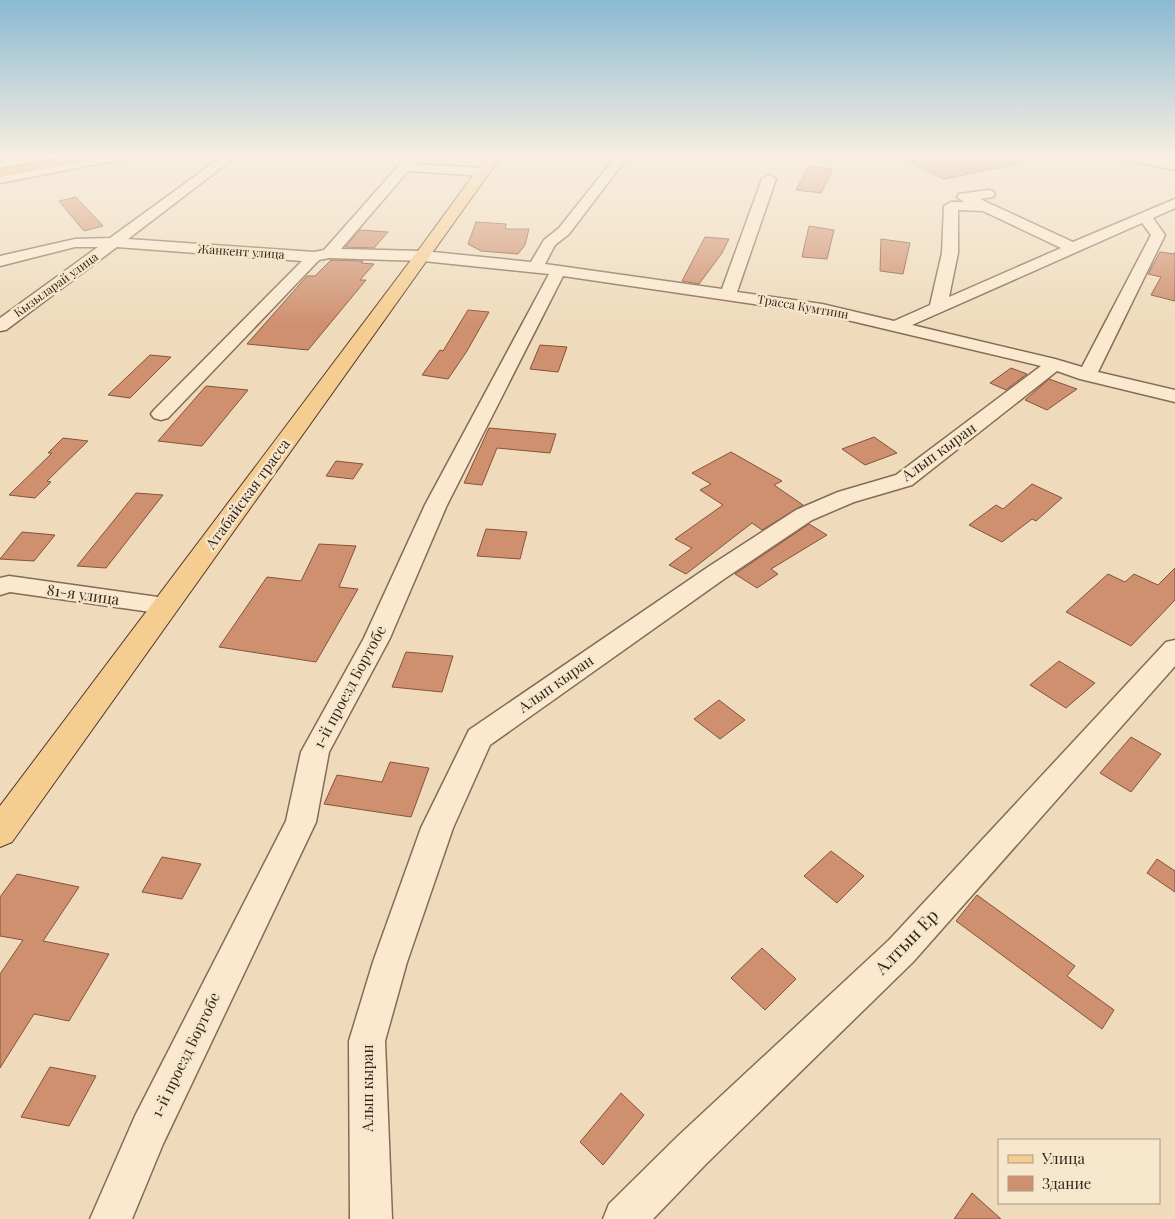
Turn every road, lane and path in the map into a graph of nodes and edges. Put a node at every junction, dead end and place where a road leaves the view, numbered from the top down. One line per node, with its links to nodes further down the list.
1 (155, 212): 10 (street, Кызыларай улица)
2 (362, 212): 12 (street)
3 (455, 212): 13 (main road, Атабайская трасса)
4 (578, 212): 15 (street, 1-й проезд Бортобе)
5 (757, 212): 16 (street)
6 (951, 212): 17 (street)
7 (1008, 212): 11 (street)
8 (1156, 212): 9 (street)
9 (1145, 217): 11 (street); 21 (street)
10 (115, 242): 12 (street, Жанкент улица); 14 (street, Жанкент улица); 18 (street, Кызыларай улица)
11 (1073, 248): 17 (street)
12 (321, 255): 13 (street, Жанкент улица); 23 (street)
13 (423, 256): 15 (street, Трасса Кумтиин); 25 (main road, Атабайская трасса)
14 (0, 260)
15 (547, 269): 16 (street, Трасса Кумтиин); 28 (street, 1-й проезд Бортобе)
16 (728, 295): 19 (street, Трасса Кумтиин)
17 (938, 308): 19 (street)
18 (0, 326)
19 (896, 326): 20 (street, Трасса Кумтиин)
20 (1055, 364): 21 (street, Трасса Кумтиин); 29 (street, Алып кыран)
21 (1087, 375): 22 (street, Трасса Кумтиин)
22 (1175, 396)
23 (161, 414)
24 (0, 587): 25 (street, 81-я улица)
25 (165, 606): 27 (main road, Атабайская трасса)
26 (1175, 649): 30 (street, Алтын Ер)
27 (0, 832)
28 (111, 1219)
29 (371, 1219)
30 (624, 1219)

